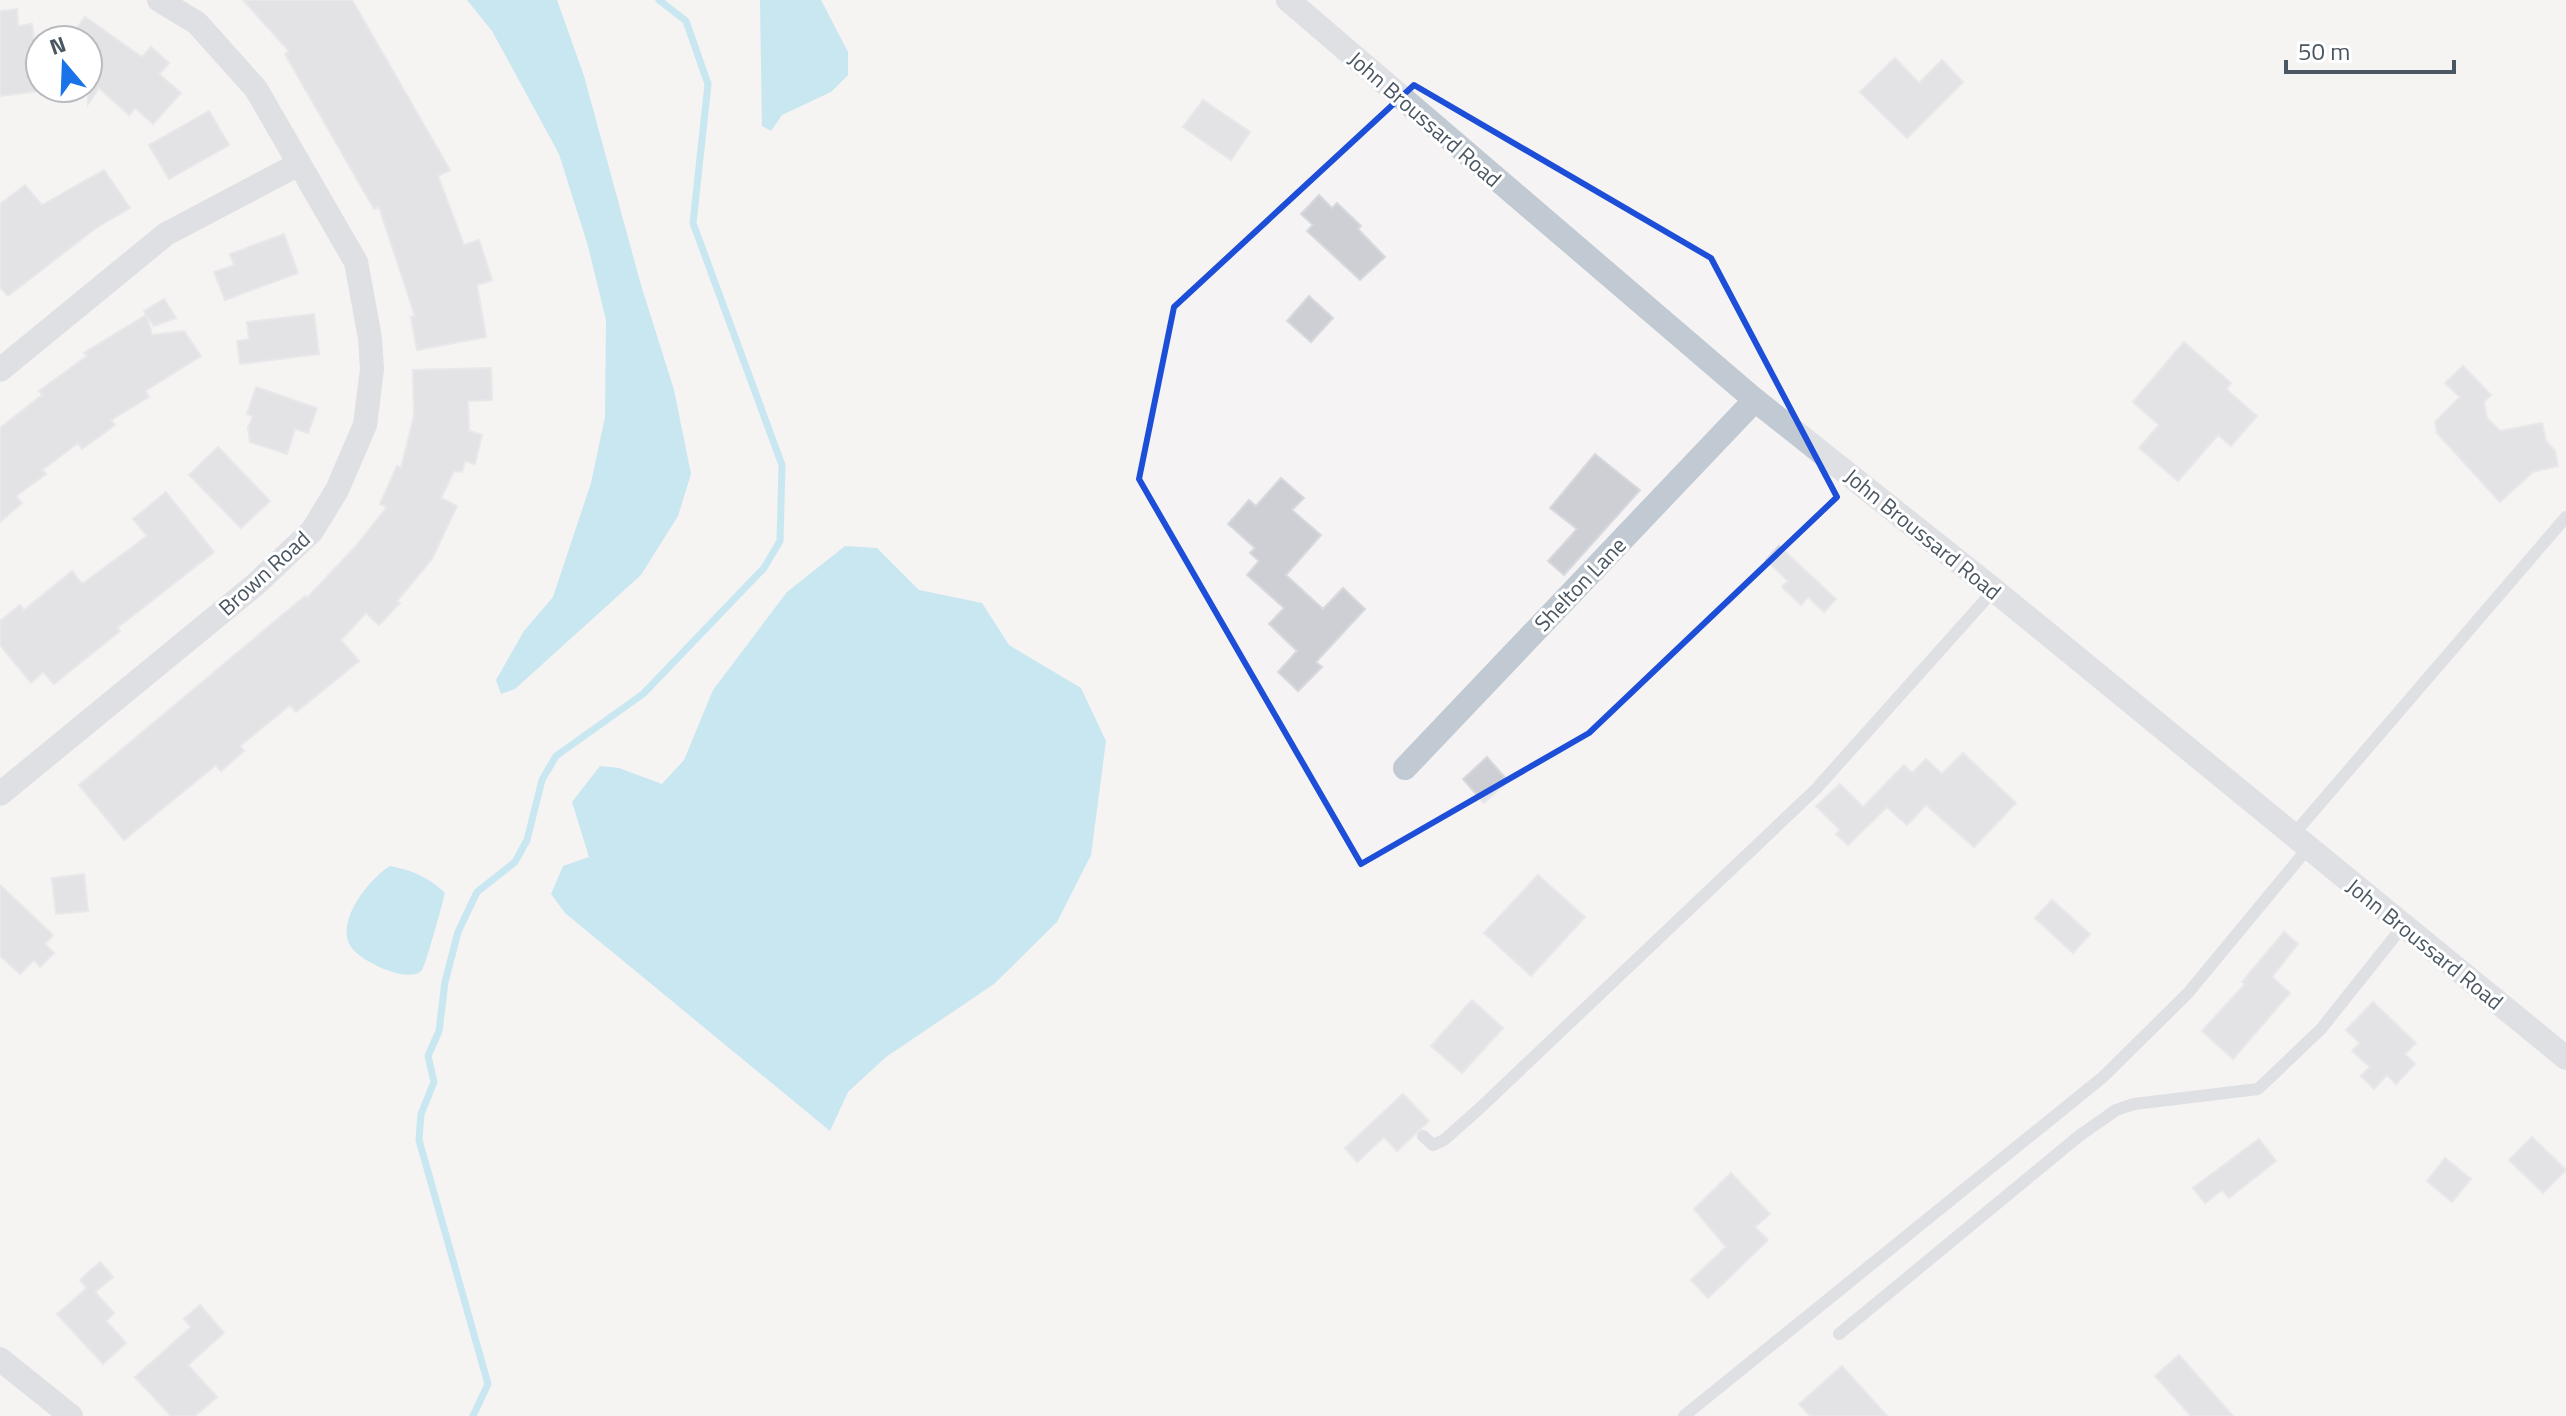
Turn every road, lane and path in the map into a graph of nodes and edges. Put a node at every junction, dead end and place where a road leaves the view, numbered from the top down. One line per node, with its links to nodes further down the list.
1 (159, 0): 3 (street, Brown Road)
2 (1288, 0): 5 (street, John Broussard Road)
3 (299, 164): 4 (street); 9 (street, Brown Road)
4 (0, 370)
5 (1755, 400): 7 (street, John Broussard Road); 8 (street, Shelton Lane)
6 (2566, 517): 10 (lane)
7 (1994, 590): 10 (street, John Broussard Road); 13 (lane)
8 (1405, 768)
9 (0, 794)
10 (2300, 842): 11 (street, John Broussard Road); 17 (lane)
11 (2403, 926): 12 (street, John Broussard Road); 14 (lane)
12 (2566, 1058)
13 (1423, 1136)
14 (1839, 1334)
15 (0, 1359): 16 (street)
16 (71, 1416)
17 (1684, 1416)

